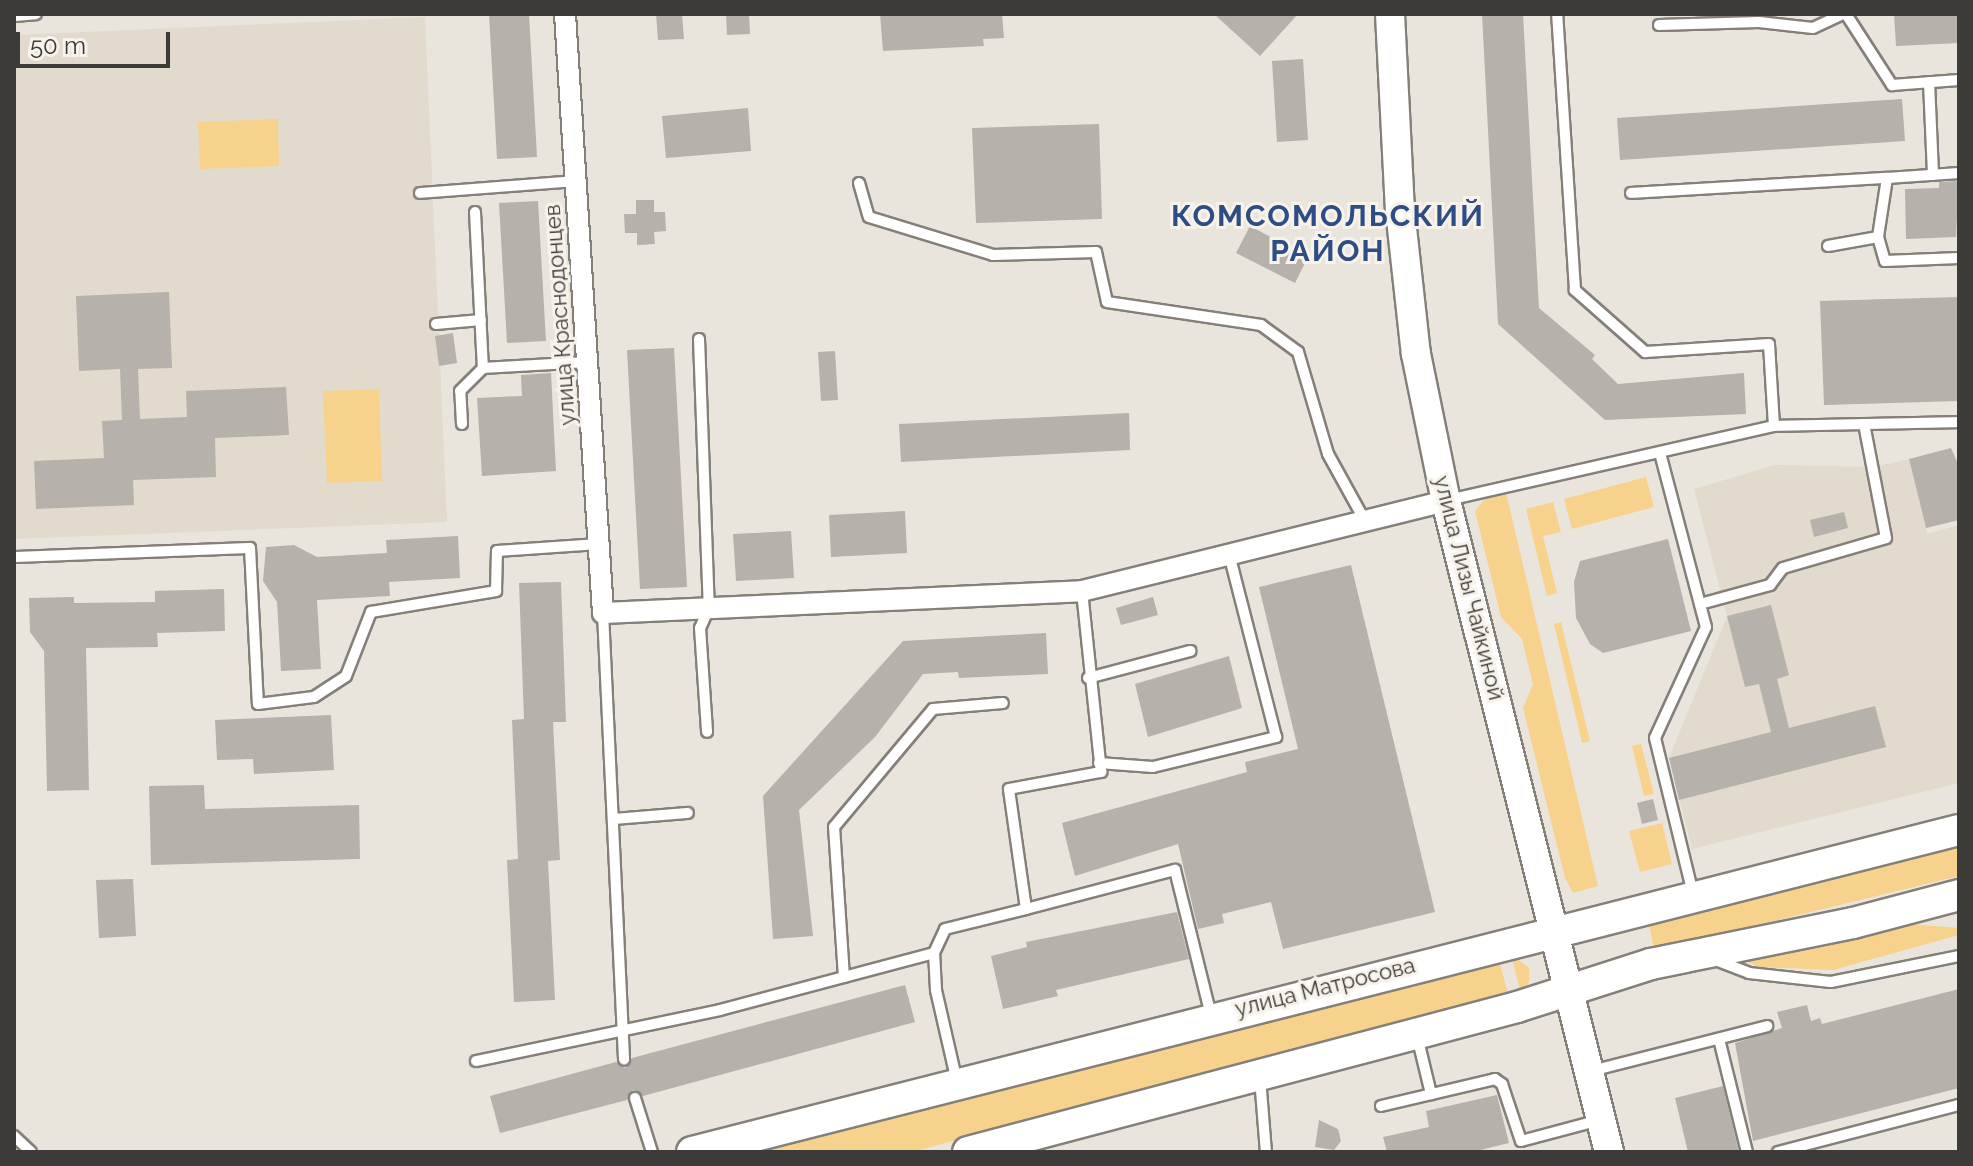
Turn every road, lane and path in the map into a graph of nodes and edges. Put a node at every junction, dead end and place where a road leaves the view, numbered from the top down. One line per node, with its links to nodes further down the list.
1 (36, 14): 6 (lane)
2 (565, 14): 13 (street, улица Краснодонцев)
3 (1390, 14): 31 (main road, улица Лизы Чайкиной)
4 (1557, 14): 29 (lane)
5 (1844, 14): 7 (lane); 9 (lane)
6 (14, 16)
7 (1659, 25)
8 (1959, 80): 9 (lane)
9 (1929, 82): 11 (lane)
10 (1959, 173): 11 (lane)
11 (1933, 175): 12 (lane)
12 (1887, 178): 16 (lane); 18 (lane)
13 (575, 181): 15 (lane); 24 (street, улица Краснодонцев)
14 (859, 183): 32 (lane)
15 (420, 193)
16 (1631, 193)
17 (475, 212): 21 (lane)
18 (1878, 237): 19 (lane); 20 (lane)
19 (1828, 246)
20 (1959, 258)
21 (481, 320): 22 (lane); 25 (lane)
22 (436, 324)
23 (699, 339): 38 (lane)
24 (587, 362): 25 (lane); 33 (street, улица Краснодонцев)
25 (483, 368): 27 (lane)
26 (1959, 422): 28 (lane)
27 (462, 424)
28 (1864, 424): 29 (lane); 37 (lane)
29 (1774, 426): 30 (lane)
30 (1660, 453): 31 (lane); 37 (lane)
31 (1446, 501): 32 (street); 51 (main road, улица Лизы Чайкиной)
32 (1365, 521): 34 (street)
33 (599, 544): 35 (lane); 39 (street, улица Краснодонцев)
34 (1229, 554): 36 (street); 44 (lane)
35 (14, 557)
36 (1082, 591): 38 (street); 41 (lane)
37 (1700, 604): 49 (lane)
38 (709, 608): 39 (street); 43 (lane)
39 (603, 613): 46 (lane)
40 (1190, 651): 41 (lane)
41 (1088, 678): 44 (lane)
42 (1003, 703): 55 (lane)
43 (707, 732)
44 (1099, 763): 50 (lane)
45 (688, 813): 46 (lane)
46 (613, 819): 59 (lane)
47 (1959, 830): 49 (main road, улица Матросова)
48 (1959, 895): 53 (main road)
49 (1693, 896): 51 (main road, улица Матросова)
50 (1026, 909): 52 (lane); 57 (lane)
51 (1553, 930): 56 (main road, улица Лизы Чайкиной); 57 (main road, улица Матросова)
52 (934, 953): 55 (lane); 66 (lane)
53 (1697, 953): 54 (lane); 56 (main road)
54 (1959, 956)
55 (844, 977): 59 (lane)
56 (1569, 993): 60 (main road); 64 (main road, улица Лизы Чайкиной)
57 (1211, 1016): 66 (main road, улица Матросова)
58 (1767, 1026): 61 (lane)
59 (623, 1032): 62 (lane); 63 (lane)
60 (1417, 1034): 65 (main road); 67 (lane)
61 (1719, 1039): 64 (lane); 79 (lane)
62 (624, 1060)
63 (476, 1061)
64 (1589, 1071): 71 (main road, улица Лизы Чайкиной)
65 (1260, 1076): 76 (main road); 77 (lane)
66 (957, 1084): 75 (main road, улица Матросова)
67 (1431, 1094): 70 (lane); 71 (lane)
68 (635, 1098): 74 (lane)
69 (1959, 1105): 80 (lane)
70 (1381, 1106)
71 (1601, 1120): 78 (main road, улица Лизы Чайкиной)
72 (14, 1136): 73 (lane)
73 (31, 1152)
74 (652, 1152)
75 (692, 1152)
76 (968, 1152)
77 (1266, 1152)
78 (1609, 1152)
79 (1747, 1152)
80 (1778, 1152)

